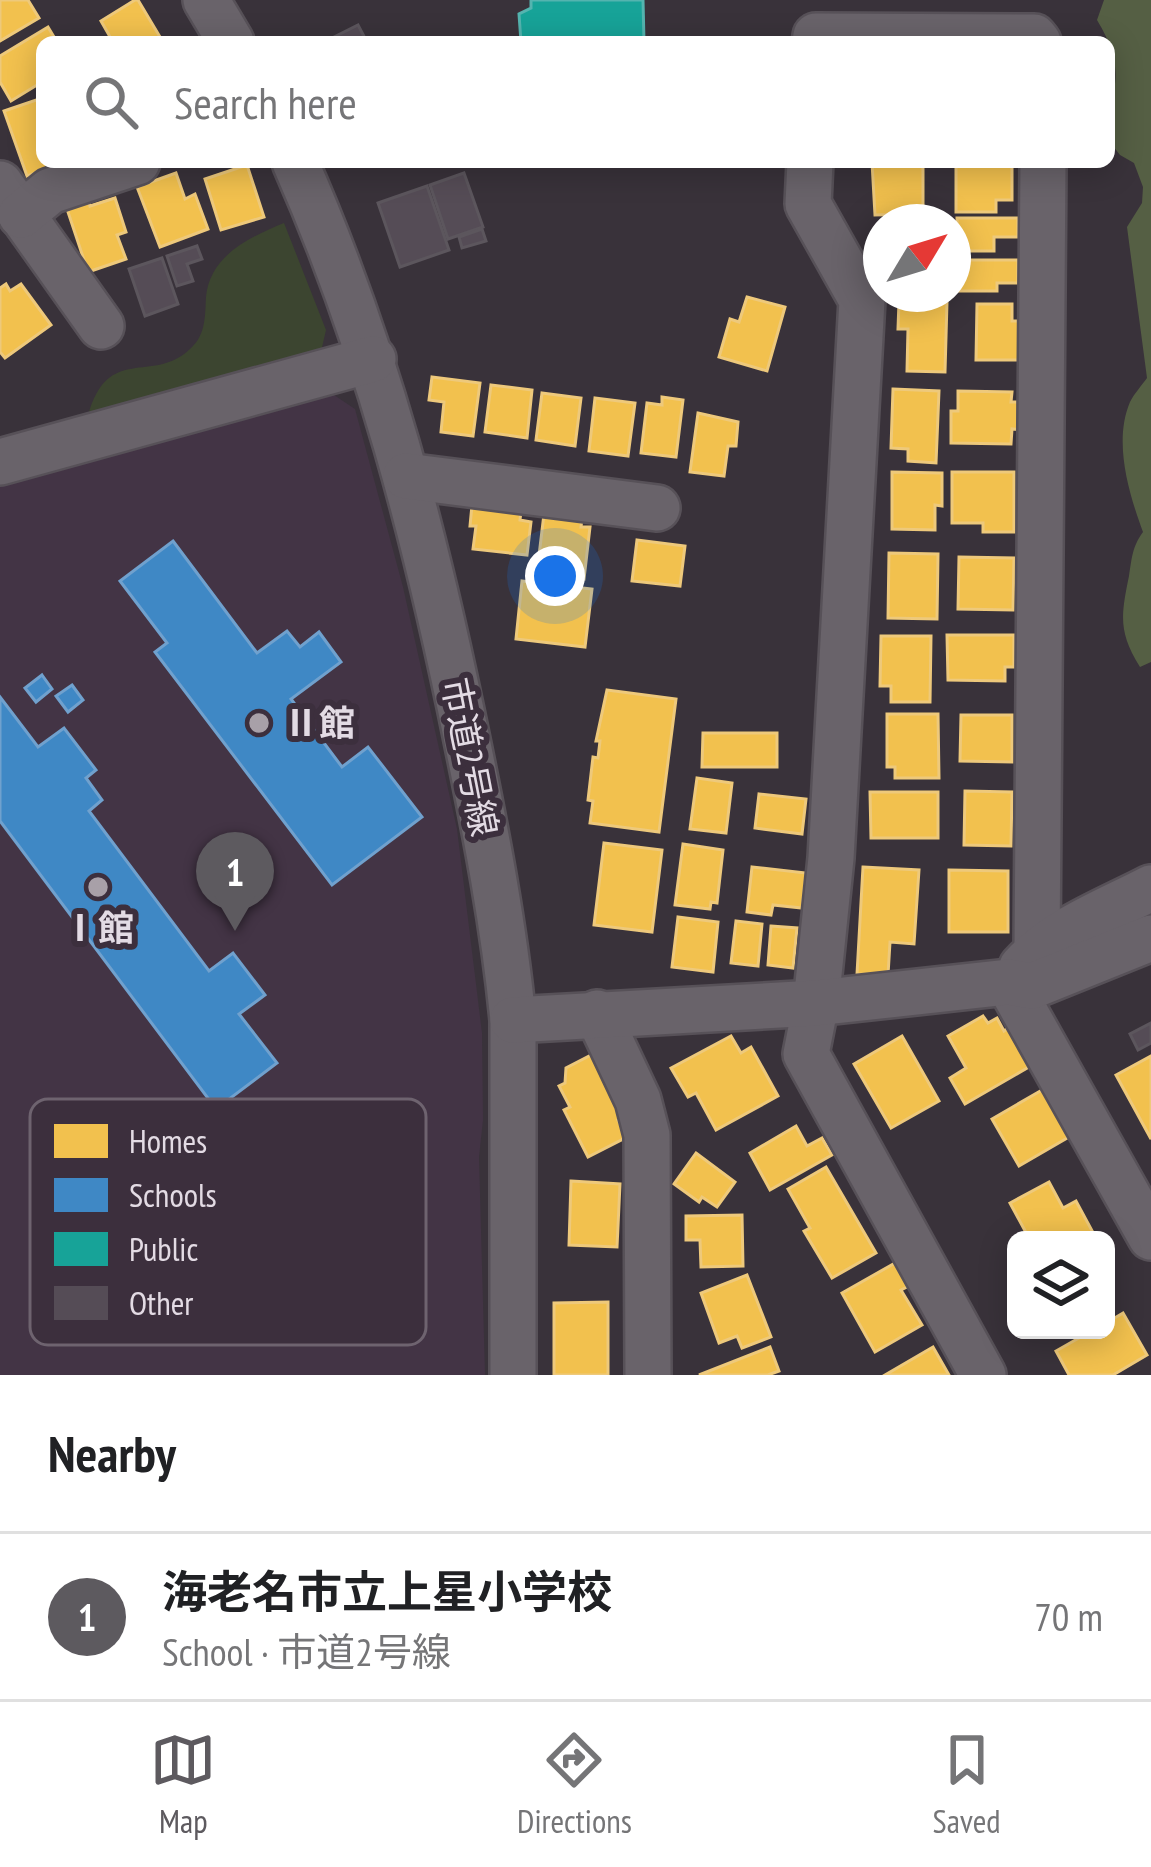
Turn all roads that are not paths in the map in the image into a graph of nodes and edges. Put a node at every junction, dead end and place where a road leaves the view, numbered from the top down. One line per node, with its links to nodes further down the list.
1 (206, 0): 2 (street)
2 (227, 36)
3 (119, 168): 7 (street)
4 (297, 168): 9 (street, 市道2号線)
5 (810, 168): 16 (street)
6 (1042, 168): 15 (street)
7 (10, 200): 8 (street)
8 (101, 326)
9 (373, 358): 10 (street); 11 (street, 市道2号線)
10 (0, 462)
11 (406, 476): 12 (street); 18 (street, 市道2号線)
12 (656, 508)
13 (1151, 888): 15 (street)
14 (1151, 938): 15 (street)
15 (1023, 966): 16 (street); 19 (street)
16 (816, 1003): 17 (street); 22 (street)
17 (596, 1013): 18 (street); 21 (street)
18 (513, 1020): 20 (street, 市道2号線)
19 (1151, 1237)
20 (513, 1375)
21 (648, 1375)
22 (983, 1375)

